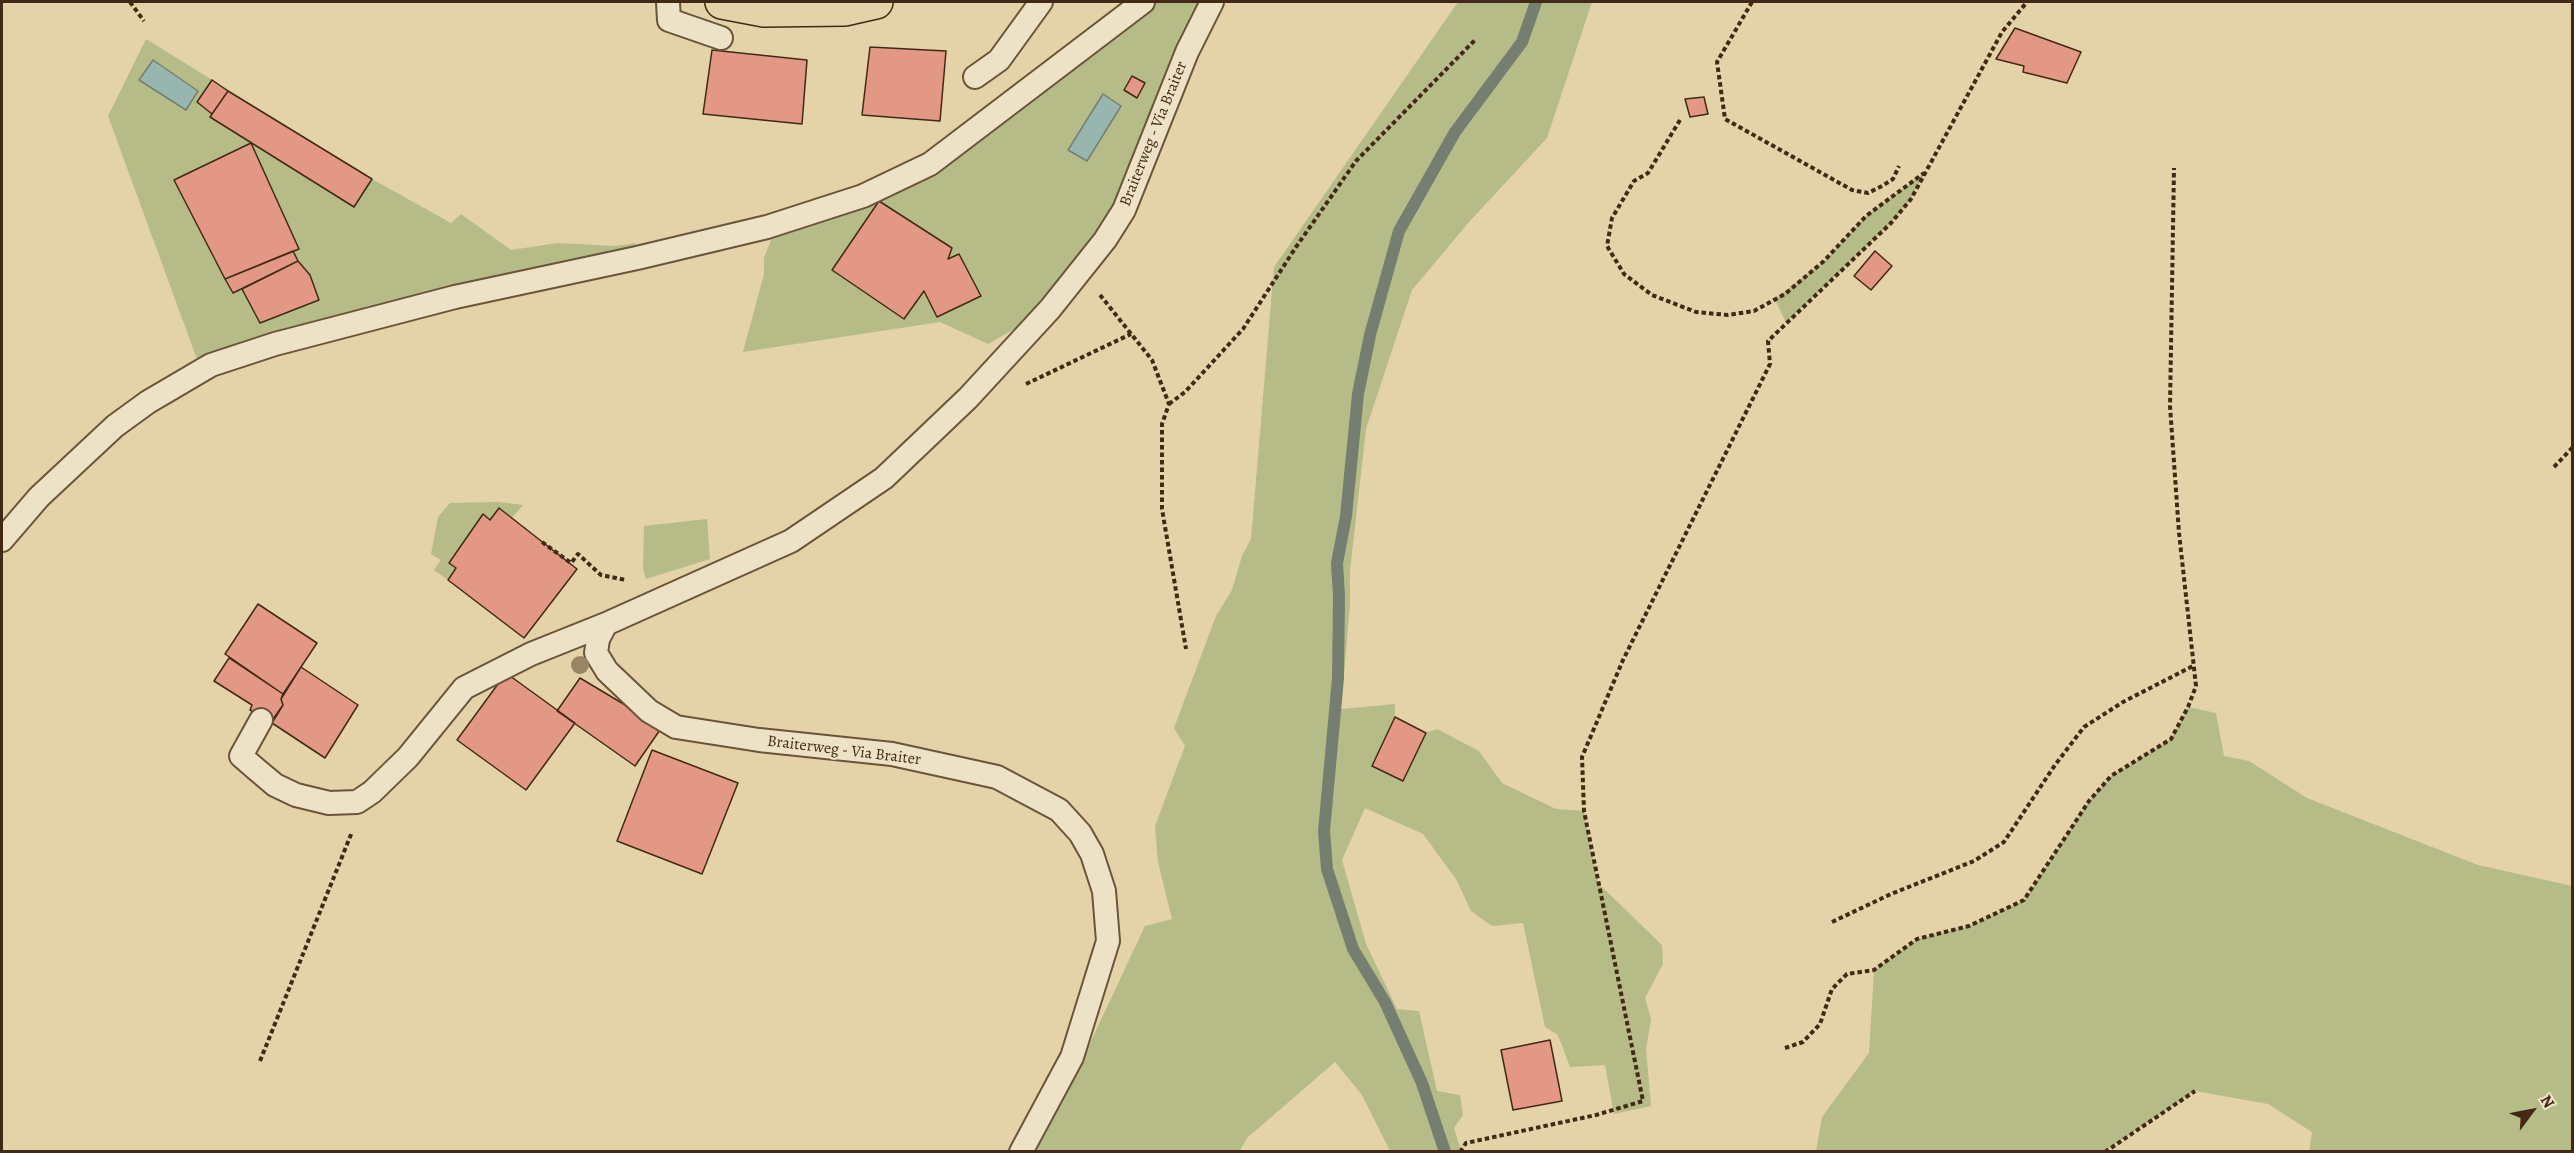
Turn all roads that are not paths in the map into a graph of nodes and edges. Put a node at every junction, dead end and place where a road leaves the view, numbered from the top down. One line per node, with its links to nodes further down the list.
1 (668, 2): 7 (lane)
2 (722, 2): 3 (main road)
3 (876, 2)
4 (1041, 2): 8 (lane)
5 (1143, 2): 9 (lane)
6 (1212, 2): 10 (lane, Braiterweg - Via Braiter)
7 (721, 38)
8 (975, 77)
9 (2, 540)
10 (606, 624): 11 (lane, Braiterweg - Via Braiter); 12 (lane, Braiterweg - Via Braiter)
11 (261, 720)
12 (1021, 1152)

